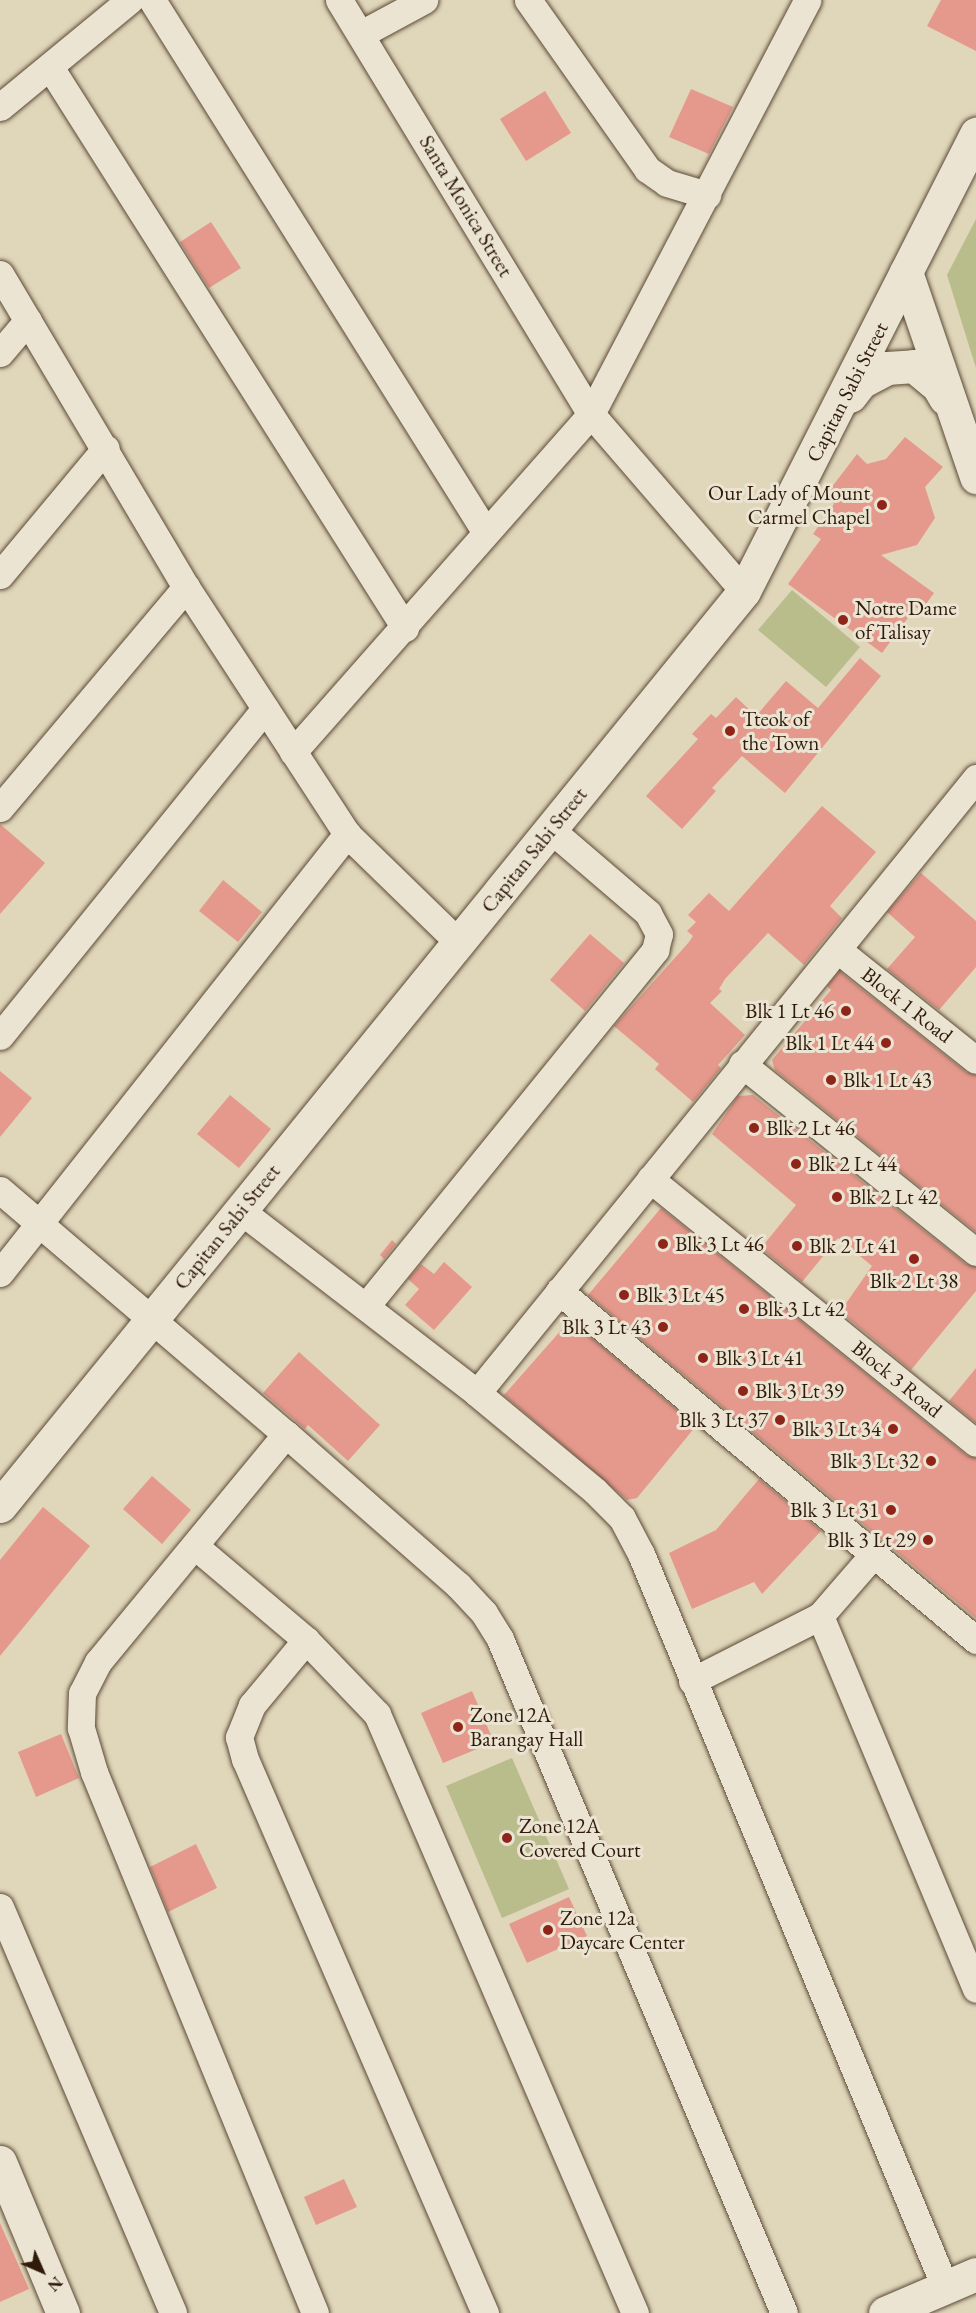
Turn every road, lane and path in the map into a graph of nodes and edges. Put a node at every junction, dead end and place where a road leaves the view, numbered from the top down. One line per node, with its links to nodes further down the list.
1 (130, 0): 8 (street)
2 (152, 0): 21 (street)
3 (339, 0): 7 (street, Santa Monica Street)
4 (424, 0): 7 (street)
5 (528, 0): 11 (street)
6 (807, 0): 11 (street)
7 (362, 34): 18 (street, Santa Monica Street)
8 (50, 67): 9 (street); 25 (street)
9 (0, 107)
10 (976, 134): 12 (street, Capitan Sabi Street)
11 (707, 195): 18 (street)
12 (906, 273): 16 (street, Capitan Sabi Street); 17 (street)
13 (0, 274): 14 (street)
14 (28, 320): 15 (street); 19 (street)
15 (0, 353)
16 (839, 408): 17 (street); 24 (street, Capitan Sabi Street)
17 (954, 411): 20 (street)
18 (591, 414): 21 (street); 24 (street, Santa Monica Street)
19 (106, 448): 22 (street); 23 (street)
20 (976, 477)
21 (485, 531): 25 (street)
22 (0, 574)
23 (186, 587): 26 (street); 29 (street)
24 (744, 591): 30 (street, Capitan Sabi Street)
25 (405, 628): 27 (street)
26 (265, 710): 27 (street); 34 (street)
27 (293, 752): 31 (street)
28 (976, 778): 33 (street)
29 (0, 808)
30 (551, 830): 32 (street, Capitan Sabi Street); 44 (street)
31 (347, 834): 32 (street); 40 (street)
32 (459, 943): 39 (street, Capitan Sabi Street)
33 (838, 950): 35 (street, Block 1 Road); 36 (street)
34 (0, 1036)
35 (976, 1060)
36 (742, 1064): 37 (street); 41 (street)
37 (650, 1179): 43 (street); 48 (street, Block 3 Road)
38 (0, 1190): 40 (street)
39 (241, 1211): 44 (street); 45 (street, Capitan Sabi Street)
40 (41, 1224): 42 (street); 45 (street)
41 (976, 1252)
42 (0, 1274)
43 (559, 1291): 46 (street); 51 (street)
44 (366, 1306): 46 (street)
45 (153, 1318): 47 (street); 49 (street, Capitan Sabi Street)
46 (477, 1393): 55 (street)
47 (286, 1434): 50 (street); 66 (street)
48 (976, 1443)
49 (0, 1506)
50 (196, 1546): 53 (street); 63 (street)
51 (872, 1556): 52 (street); 54 (street)
52 (820, 1616): 55 (street); 57 (street)
53 (306, 1640): 64 (street); 65 (street)
54 (976, 1640)
55 (692, 1681): 60 (street)
56 (0, 1907): 62 (street)
57 (976, 1989)
58 (0, 2162): 61 (street)
59 (976, 2274): 60 (street)
60 (945, 2287): 67 (street)
61 (63, 2313)
62 (172, 2313)
63 (315, 2313)
64 (485, 2313)
65 (635, 2313)
66 (784, 2313)
67 (885, 2313)

